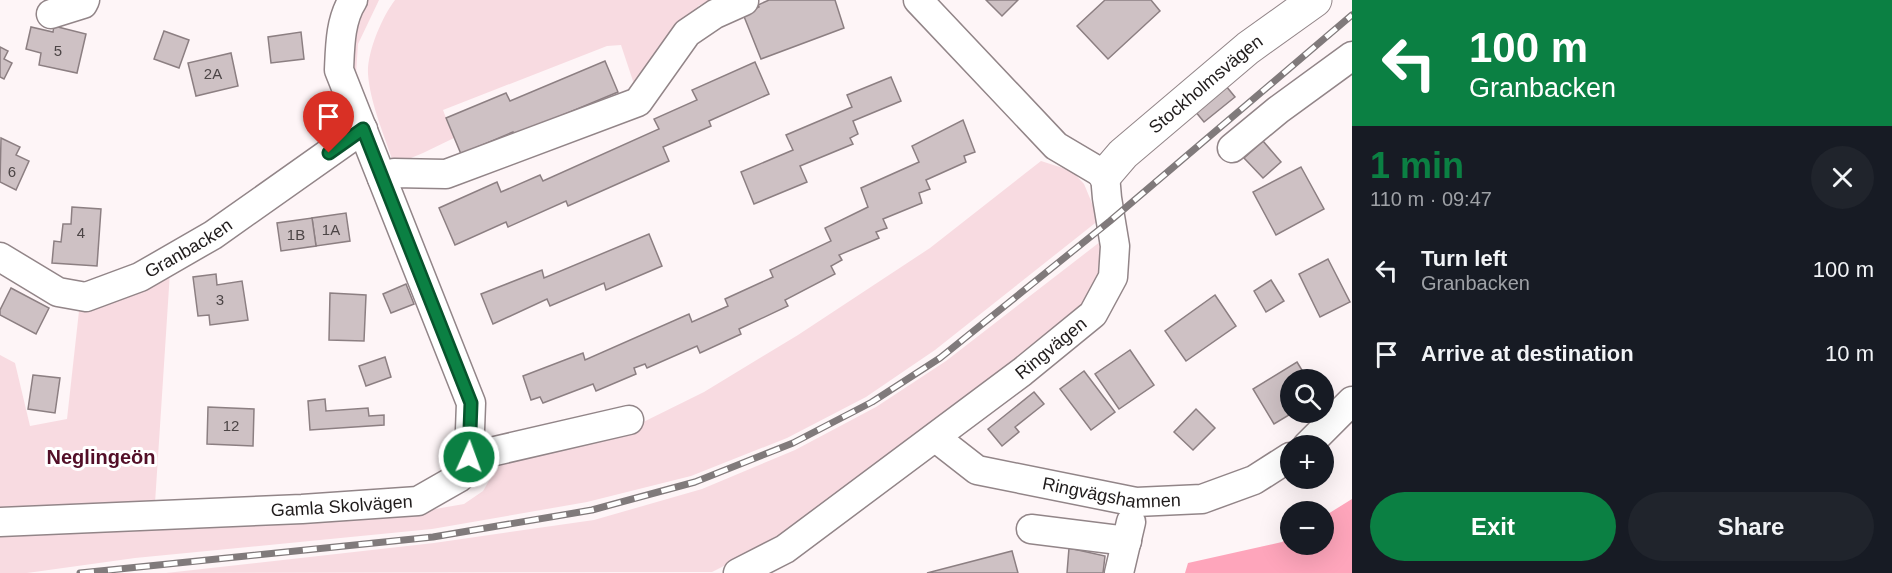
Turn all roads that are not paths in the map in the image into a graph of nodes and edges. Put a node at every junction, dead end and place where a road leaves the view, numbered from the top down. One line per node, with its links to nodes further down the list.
1 (85, 0): 6 (street)
2 (353, 0): 8 (street)
3 (918, 0): 10 (street)
4 (1315, 0): 10 (main road, Stockholmsvägen)
5 (744, 1): 11 (street)
6 (51, 14)
7 (1352, 56): 9 (street)
8 (363, 129): 11 (street); 12 (street, Granbacken)
9 (1232, 148)
10 (1105, 175): 16 (street, Ringvägen)
11 (382, 178): 17 (street)
12 (0, 257)
13 (1352, 401): 15 (street)
14 (629, 420): 17 (street)
15 (1318, 435)
16 (936, 438): 19 (street, Ringvägshamnen); 23 (street, Ringvägen)
17 (469, 457): 20 (street, Gamla Skolvägen)
18 (1280, 464): 19 (street, Ringvägshamnen)
19 (1137, 502): 22 (street)
20 (0, 522)
21 (1031, 529): 22 (street)
22 (1126, 541): 25 (street)
23 (785, 561): 24 (street, Ringvägen)
24 (738, 573)
25 (1119, 573)

